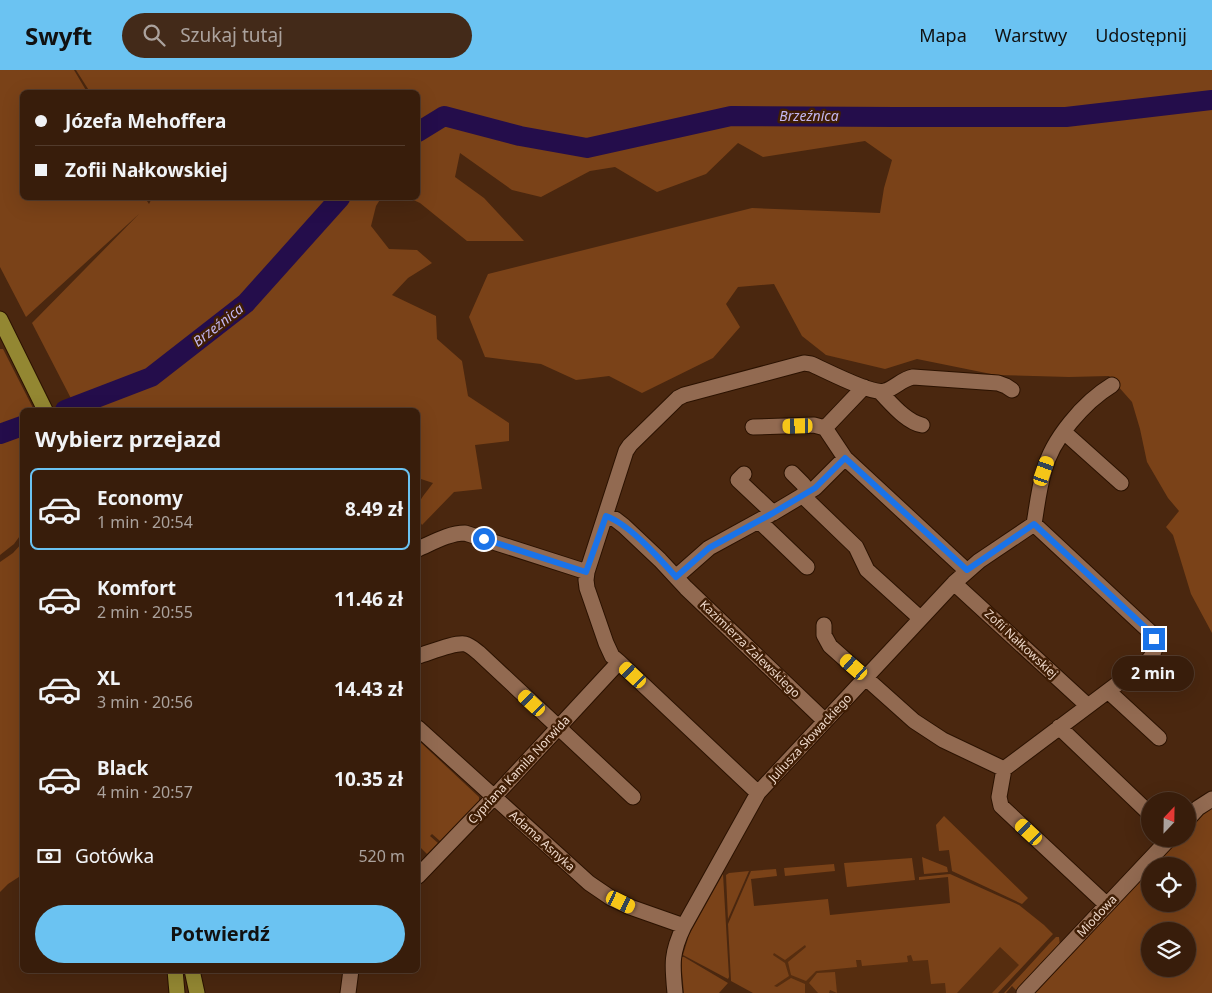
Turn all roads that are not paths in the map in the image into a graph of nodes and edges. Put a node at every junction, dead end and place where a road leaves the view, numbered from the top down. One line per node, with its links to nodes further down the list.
1 (0, 319): 6 (main road)
2 (1112, 385): 10 (street)
3 (864, 388): 5 (street); 9 (street); 17 (street)
4 (1012, 390): 5 (street)
5 (880, 392): 7 (street)
6 (44, 408)
7 (922, 425)
8 (753, 427): 9 (street)
9 (826, 428): 11 (street)
10 (1064, 432): 14 (street); 19 (street)
11 (845, 458): 15 (street); 22 (street)
12 (792, 473): 15 (street)
13 (744, 474): 16 (street)
14 (1121, 483)
15 (806, 494): 16 (street); 26 (street)
16 (773, 513): 18 (street)
17 (606, 516): 23 (street); 24 (street, Kazimierza Zalewskiego)
18 (759, 521): 21 (street); 24 (street)
19 (1034, 524): 22 (street, Juliusza Słowackiego); 31 (street)
20 (420, 548): 23 (street)
21 (807, 567)
22 (967, 570): 25 (street, Juliusza Słowackiego)
23 (586, 572): 29 (street)
24 (676, 577): 33 (street, Kazimierza Zalewskiego)
25 (954, 582): 26 (street, Juliusza Słowackiego); 32 (street, Zofii Nałkowskiej)
26 (920, 618): 30 (street, Juliusza Słowackiego)
27 (824, 625): 30 (street)
28 (420, 655): 35 (street)
29 (619, 662): 35 (street, Cypriana Kamila Norwida); 39 (street)
30 (866, 677): 33 (street, Juliusza Słowackiego); 38 (street)
31 (1108, 691): 32 (street); 37 (street)
32 (1088, 706): 34 (street)
33 (825, 721): 39 (street, Juliusza Słowackiego)
34 (1059, 727): 38 (street); 43 (street)
35 (558, 728): 40 (street, Cypriana Kamila Norwida); 41 (street)
36 (420, 730): 40 (street, Adama Asnyka)
37 (1159, 738)
38 (1004, 769): 47 (street)
39 (758, 793): 48 (street, Juliusza Słowackiego)
40 (494, 797): 46 (street, Cypriana Kamila Norwida); 48 (street, Adama Asnyka)
41 (633, 797)
42 (1212, 799): 44 (street)
43 (1141, 805)
44 (1196, 810)
45 (1161, 848): 47 (street, Miodowa)
46 (420, 874)
47 (1108, 904): 56 (street, Miodowa)
48 (684, 926): 55 (street, Juliusza Słowackiego)
49 (175, 973): 52 (main road)
50 (193, 973): 53 (main road)
51 (350, 973): 54 (street)
52 (177, 993)
53 (197, 993)
54 (348, 993)
55 (675, 993)
56 (1024, 993)

